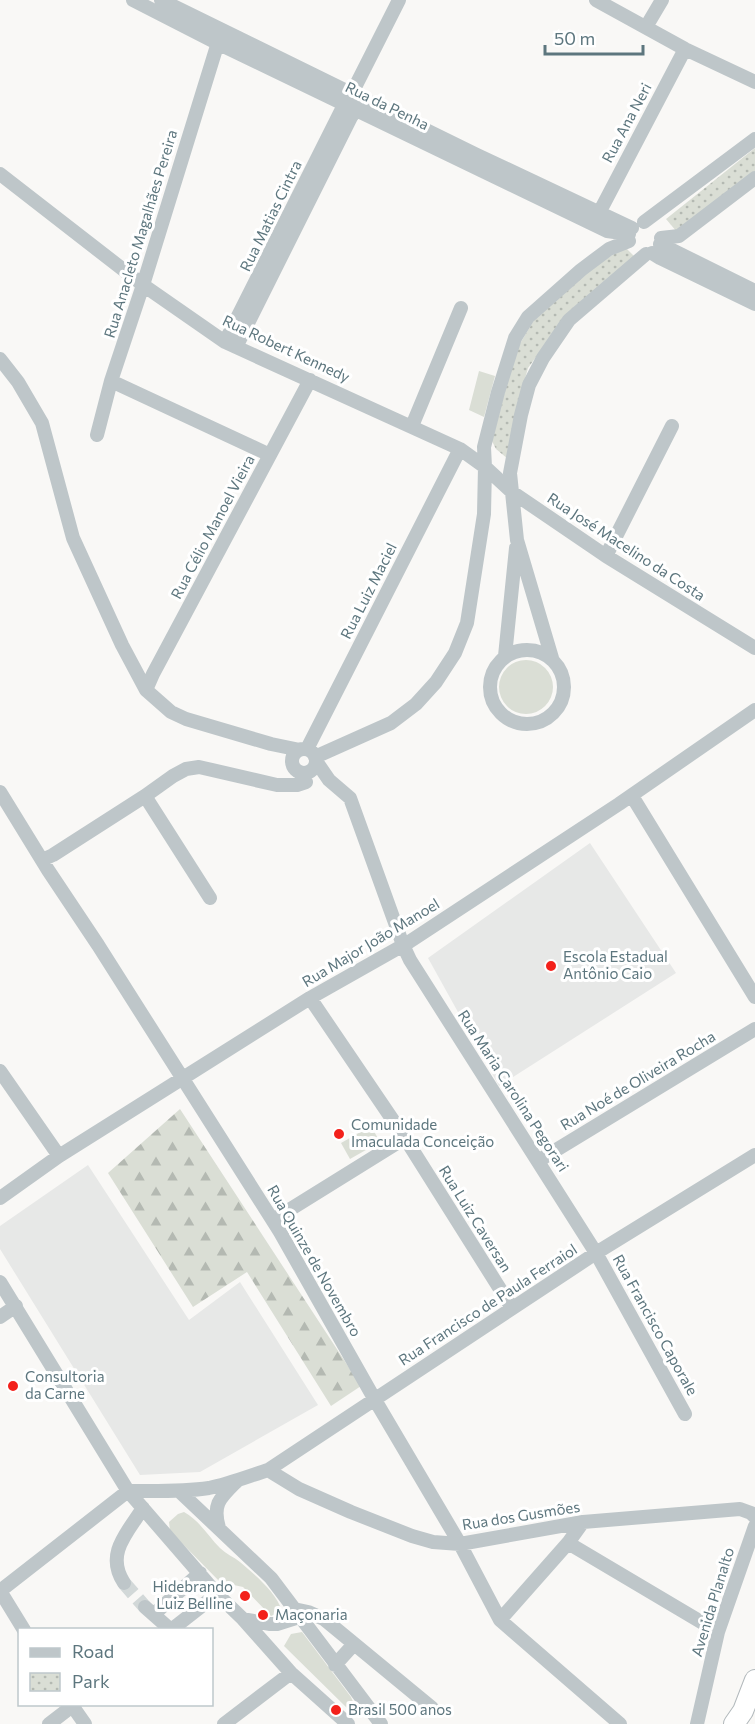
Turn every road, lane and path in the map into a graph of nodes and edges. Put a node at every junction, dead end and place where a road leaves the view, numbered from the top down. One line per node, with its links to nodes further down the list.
1 (132, 0): 7 (street, Rua da Penha)
2 (161, 0): 7 (street, Rua da Penha)
3 (399, 0): 10 (street, Rua Matias Cintra)
4 (596, 0): 6 (street)
5 (662, 0): 6 (street)
6 (646, 27): 8 (street)
7 (220, 37): 10 (street, Rua da Penha); 17 (street, Rua Anacleto Magalhães Pereira)
8 (684, 49): 9 (street); 14 (street, Rua Ana Neri)
9 (755, 82)
10 (355, 102): 14 (street, Rua da Penha); 15 (street, Rua da Penha); 21 (street, Rua Matias Cintra)
11 (755, 139): 15 (street)
12 (0, 174): 17 (street, Rua Robert Kennedy)
13 (755, 178): 16 (street)
14 (599, 213): 15 (street, Rua da Penha)
15 (633, 231): 16 (street); 16 (street); 30 (street)
16 (655, 247): 18 (street); 19 (street); 31 (street)
17 (143, 285): 21 (street, Rua Robert Kennedy); 24 (street, Rua Anacleto Magalhães Pereira)
18 (755, 291)
19 (755, 304)
20 (461, 308): 25 (street)
21 (230, 345): 23 (street, Rua Robert Kennedy)
22 (0, 359): 37 (street)
23 (310, 380): 25 (street, Rua Robert Kennedy); 29 (street, Rua Célio Manoel Vieira)
24 (111, 381): 27 (street, Rua Anacleto Magalhães Pereira); 29 (street)
25 (412, 426): 28 (street, Rua Robert Kennedy)
26 (672, 426): 33 (street)
27 (97, 435)
28 (460, 448): 30 (street, Rua Robert Kennedy); 40 (street, Rua Luiz Maciel)
29 (270, 455): 37 (street, Rua Célio Manoel Vieira)
30 (485, 467): 31 (street, Rua José Macelino da Costa); 40 (street)
31 (512, 492): 32 (street); 33 (street, Rua José Macelino da Costa)
32 (517, 540): 35 (street); 36 (street)
33 (606, 556): 34 (street, Rua José Macelino da Costa)
34 (755, 648)
35 (505, 656): 36 (street); 36 (street)
36 (552, 658)
37 (146, 690): 39 (street)
38 (755, 710): 46 (street, Rua Major João Manoel)
39 (271, 744): 40 (street); 41 (street)
40 (310, 754): 41 (street); 41 (street, Rua Luiz Maciel); 42 (street, Rua Maria Carolina Pegorari)
41 (298, 771): 42 (street); 43 (street); 43 (street)
42 (329, 780): 49 (street, Rua Maria Carolina Pegorari)
43 (277, 785): 45 (street)
44 (0, 792): 47 (street, Rua Quinze de Novembro)
45 (145, 796): 47 (street); 48 (street)
46 (632, 796): 49 (street, Rua Major João Manoel); 51 (street)
47 (42, 860): 54 (street, Rua Quinze de Novembro)
48 (210, 898)
49 (404, 945): 50 (street, Rua Major João Manoel); 58 (street, Rua Maria Carolina Pegorari)
50 (310, 998): 54 (street, Rua Major João Manoel); 55 (street, Rua Luiz Caversan)
51 (755, 998)
52 (755, 1029): 58 (street, Rua Noé de Oliveira Rocha)
53 (0, 1071): 57 (street)
54 (183, 1078): 57 (street, Rua Major João Manoel); 60 (street, Rua Quinze de Novembro)
55 (405, 1138): 60 (street); 64 (street, Rua Luiz Caversan)
56 (755, 1155): 61 (street, Rua Francisco de Paula Ferraiol)
57 (59, 1156): 59 (street, Rua Major João Manoel)
58 (538, 1161): 61 (street, Rua Maria Carolina Pegorari)
59 (0, 1198)
60 (273, 1220): 66 (street, Rua Quinze de Novembro)
61 (596, 1253): 64 (street, Rua Francisco de Paula Ferraiol); 67 (street, Rua Francisco Caporale)
62 (0, 1282): 63 (street)
63 (16, 1306): 65 (street); 70 (street)
64 (512, 1308): 66 (street, Rua Francisco de Paula Ferraiol)
65 (0, 1317)
66 (375, 1400): 68 (street, Rua Francisco de Paula Ferraiol); 78 (street, Rua Quinze de Novembro)
67 (685, 1414)
68 (268, 1470): 69 (street, Rua Francisco de Paula Ferraiol); 78 (street, Rua dos Gusmões)
69 (239, 1480): 71 (street, Rua Francisco de Paula Ferraiol); 76 (street)
70 (128, 1491): 71 (street, Rua Francisco de Paula Ferraiol); 72 (street); 81 (street)
71 (179, 1491): 76 (street)
72 (143, 1508): 79 (street); 80 (street)
73 (755, 1517): 74 (street, Rua dos Gusmões)
74 (583, 1522): 77 (street); 78 (street, Rua dos Gusmões)
75 (755, 1526): 89 (street, Avenida Planalto)
76 (219, 1528): 83 (street)
77 (568, 1543): 85 (street); 89 (street)
78 (460, 1544): 85 (street, Rua Quinze de Novembro)
79 (200, 1573): 82 (street); 87 (street)
80 (124, 1583)
81 (0, 1591): 86 (street)
82 (217, 1594): 84 (street); 88 (street)
83 (296, 1613): 84 (street); 90 (street); 91 (street)
84 (243, 1619): 92 (street)
85 (500, 1620): 104 (street, Rua Quinze de Novembro)
86 (23, 1628)
87 (170, 1628)
88 (172, 1628)
89 (718, 1632): 105 (street, Avenida Planalto)
90 (354, 1644): 91 (street); 98 (street)
91 (335, 1665): 95 (street)
92 (291, 1673): 99 (street); 102 (street)
93 (755, 1680): 106 (highway)
94 (755, 1703): 107 (highway)
95 (365, 1704): 99 (street); 103 (street)
96 (72, 1706): 100 (street)
97 (74, 1706): 101 (street)
98 (432, 1708)
99 (346, 1721)
100 (49, 1724)
101 (85, 1724)
102 (224, 1724)
103 (381, 1724)
104 (620, 1724)
105 (697, 1724)
106 (734, 1724)
107 (750, 1724)

